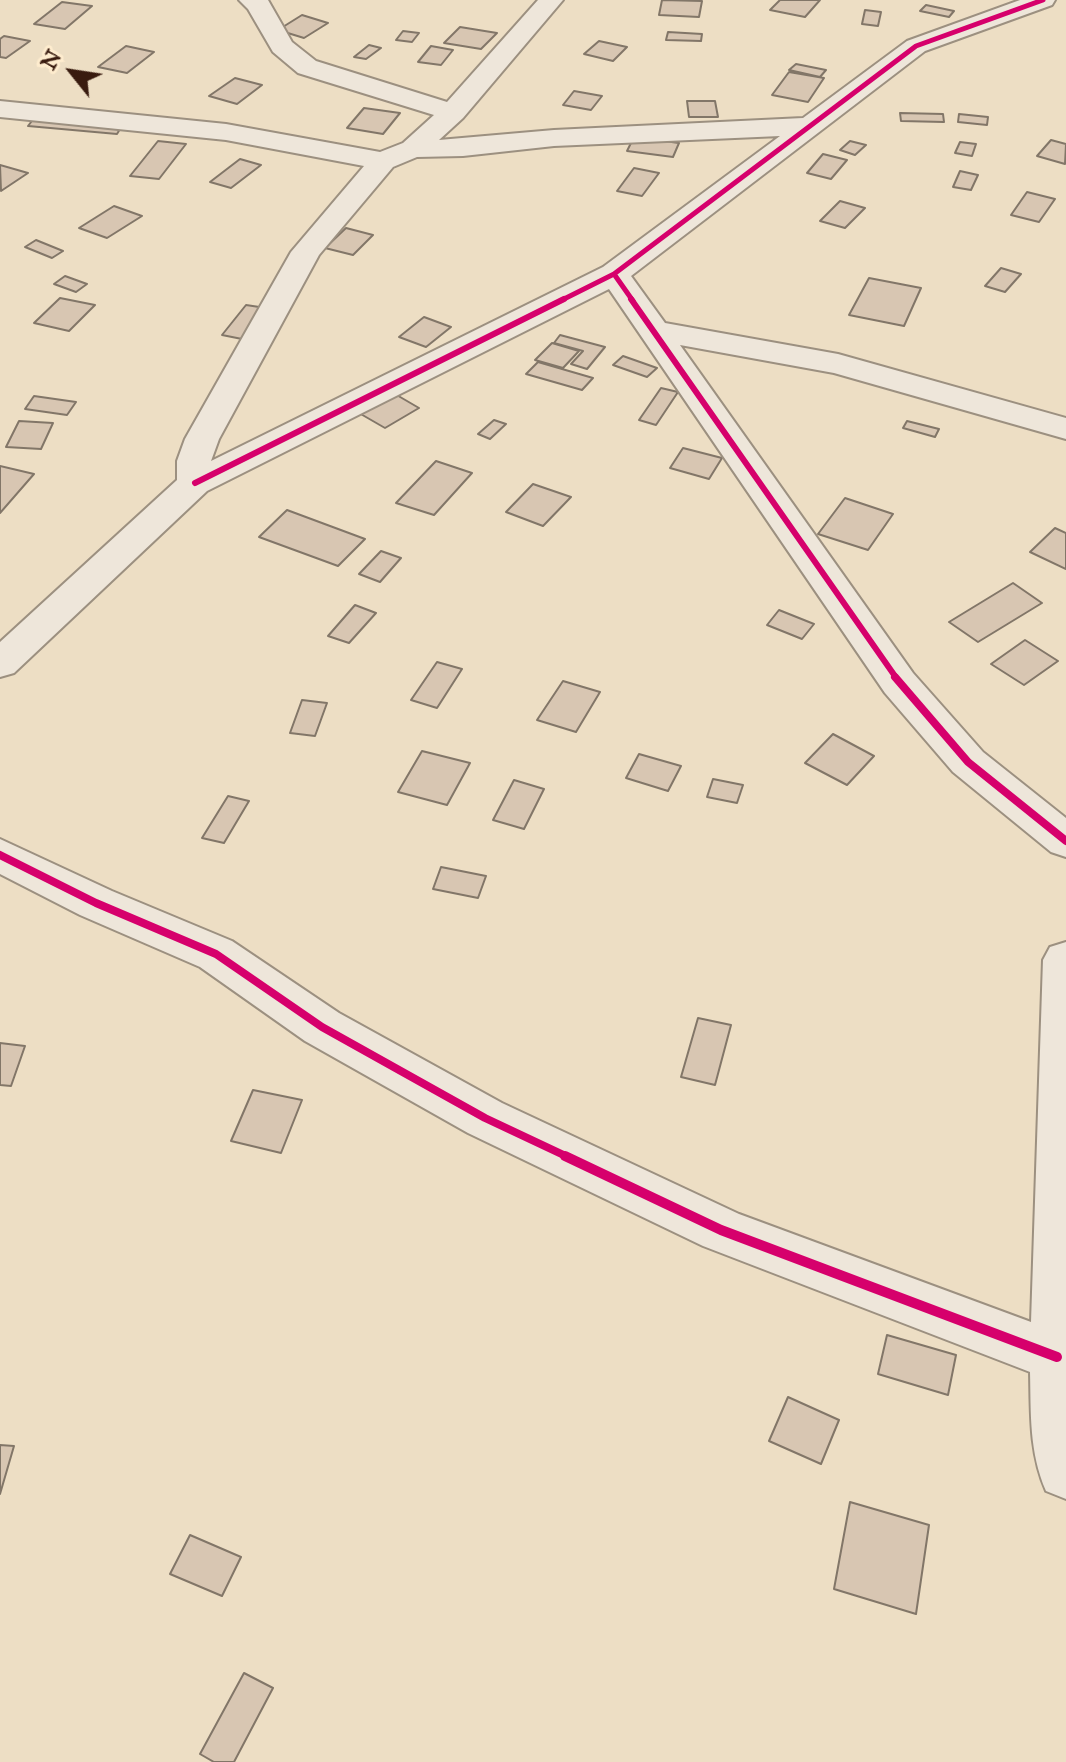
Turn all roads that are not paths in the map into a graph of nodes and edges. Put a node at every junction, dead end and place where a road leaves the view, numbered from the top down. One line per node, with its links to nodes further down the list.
1 (251, 0): 5 (street)
2 (551, 0): 5 (street)
3 (1043, 0): 6 (street)
4 (0, 109): 7 (street)
5 (453, 112): 7 (street)
6 (810, 126): 7 (street); 8 (street)
7 (398, 155): 11 (street)
8 (614, 274): 9 (street); 11 (street)
9 (653, 331): 10 (street); 13 (street)
10 (1066, 429)
11 (195, 483): 12 (street)
12 (0, 664)
13 (1066, 841)
14 (0, 855): 16 (street)
15 (1066, 960): 16 (street)
16 (1057, 1357): 17 (street)
17 (1066, 1471)

